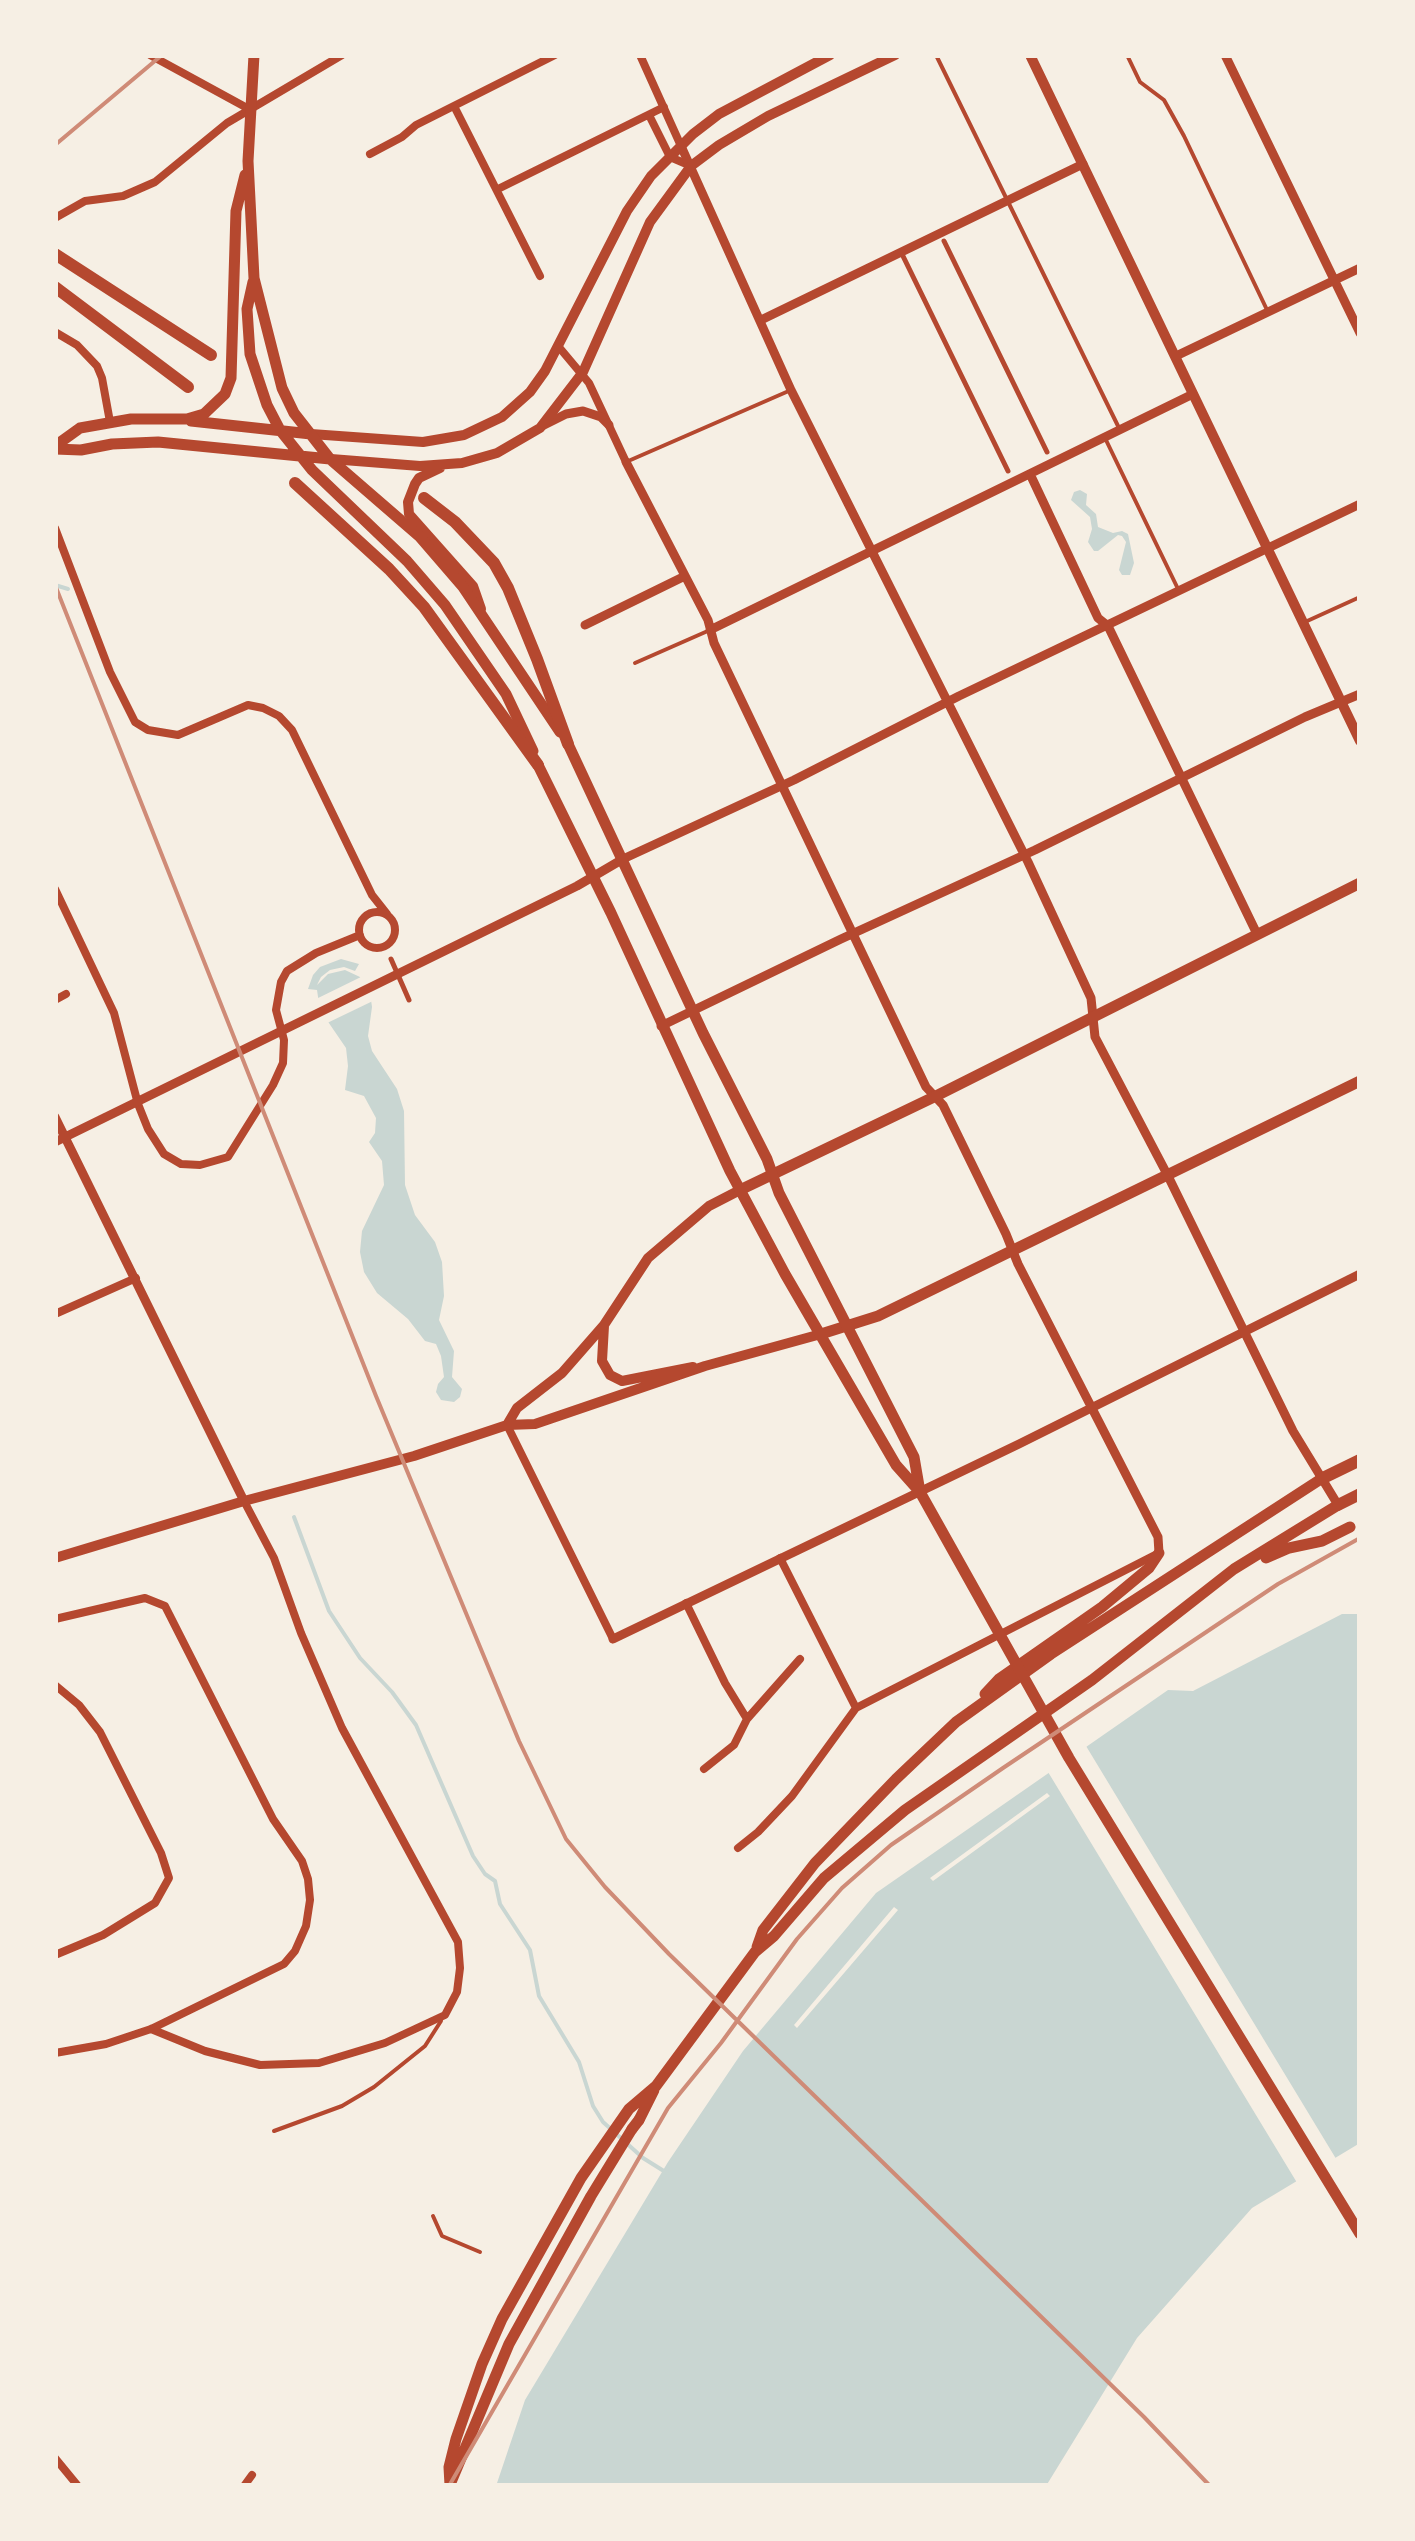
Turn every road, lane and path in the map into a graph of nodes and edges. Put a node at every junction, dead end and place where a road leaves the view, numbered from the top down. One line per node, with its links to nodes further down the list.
1 (150, 55): 14 (street)
2 (254, 55): 14 (main road)
3 (342, 55): 14 (street)
4 (554, 55): 12 (street)
5 (640, 55): 13 (street)
6 (830, 55): 16 (main road)
7 (936, 55): 23 (lane)
8 (1030, 55): 20 (main road)
9 (1127, 55): 34 (lane)
10 (1225, 55): 31 (street)
11 (893, 56): 21 (main road)
12 (454, 106): 17 (street); 22 (street)
13 (664, 107): 15 (street); 16 (street)
14 (250, 109): 19 (main road); 24 (street)
15 (649, 116): 18 (street); 22 (street)
16 (681, 146): 18 (main road); 21 (street)
17 (370, 154)
18 (670, 156): 21 (street); 39 (main road)
19 (248, 161): 30 (main road); 46 (main road)
20 (1083, 164): 23 (street); 41 (main road)
21 (691, 166): 35 (street); 42 (main road)
22 (498, 189): 29 (street)
23 (1007, 200): 27 (street); 51 (lane)
24 (55, 218)
25 (944, 241): 56 (street)
26 (57, 250): 40 (highway)
27 (902, 252): 35 (street); 61 (street)
28 (1360, 268): 31 (street)
29 (540, 276)
30 (254, 278): 50 (main road); 52 (main road)
31 (1335, 281): 34 (street); 38 (street)
32 (55, 287): 37 (highway)
33 (55, 297): 37 (highway)
34 (1268, 312): 41 (street)
35 (761, 320): 44 (street)
36 (55, 332): 47 (street)
37 (118, 332): 43 (highway)
38 (1360, 333)
39 (558, 346): 42 (street); 52 (main road)
40 (211, 355)
41 (1176, 356): 45 (main road)
42 (582, 372): 48 (street); 49 (main road)
43 (188, 387)
44 (791, 390): 59 (lane); 68 (street)
45 (1194, 394): 51 (street); 67 (main road)
46 (162, 419): 47 (main road); 50 (main road)
47 (110, 422): 54 (main road); 55 (main road)
48 (610, 426): 49 (street); 59 (street)
49 (540, 428): 60 (main road)
50 (280, 430): 52 (main road); 57 (main road)
51 (1120, 430): 53 (street)
52 (311, 434): 58 (main road)
53 (1105, 438): 62 (street); 70 (lane)
54 (112, 444): 55 (main road); 57 (main road)
55 (55, 448)
56 (1047, 452)
57 (300, 455): 58 (main road); 83 (main road)
58 (330, 459): 60 (main road); 72 (main road)
59 (626, 462): 69 (street)
60 (449, 465): 72 (main road)
61 (1008, 470)
62 (1030, 474): 68 (street); 75 (street)
63 (295, 483): 83 (highway)
64 (424, 498): 82 (highway)
65 (1360, 504): 67 (street)
66 (55, 528): 90 (street)
67 (1268, 549): 70 (street); 73 (main road)
68 (870, 550): 76 (street); 80 (street)
69 (685, 576): 74 (street); 76 (street)
70 (1179, 592): 75 (street)
71 (1360, 597): 73 (lane)
72 (484, 615): 82 (main road)
73 (1303, 623): 79 (main road)
74 (585, 625)
75 (1108, 626): 80 (street); 84 (street)
76 (710, 630): 77 (lane); 85 (street)
77 (635, 663)
78 (1360, 694): 79 (street)
79 (1342, 701): 81 (main road); 84 (street)
80 (948, 704): 85 (street); 86 (street)
81 (1360, 741)
82 (568, 744): 87 (main road)
83 (538, 764): 88 (main road)
84 (1182, 779): 86 (street); 95 (street)
85 (782, 786): 87 (street); 94 (street)
86 (1024, 854): 94 (street); 102 (street)
87 (623, 860): 88 (street); 101 (main road)
88 (594, 877): 103 (main road); 106 (street)
89 (1360, 883): 95 (main road)
90 (367, 884): 92 (street); 93 (street)
91 (55, 889): 106 (street)
92 (387, 914): 93 (street); 96 (street)
93 (361, 921): 96 (street)
94 (852, 934): 101 (street); 105 (street)
95 (1257, 934): 102 (main road)
96 (360, 935): 106 (street)
97 (391, 959): 100 (street)
98 (66, 994): 99 (street)
99 (55, 1000)
100 (409, 1000)
101 (693, 1010): 103 (street); 109 (main road)
102 (1094, 1018): 105 (main road); 110 (street)
103 (661, 1026): 111 (main road)
104 (1360, 1081): 110 (main road)
105 (936, 1096): 109 (main road); 112 (street)
106 (138, 1104): 108 (street)
107 (55, 1117): 108 (street)
108 (60, 1140): 114 (street)
109 (773, 1175): 111 (main road); 117 (main road)
110 (1168, 1176): 112 (main road); 118 (street)
111 (740, 1190): 116 (main road); 119 (main road)
112 (1014, 1250): 117 (main road); 121 (street)
113 (1360, 1274): 118 (street)
114 (136, 1278): 115 (street); 127 (street)
115 (55, 1314)
116 (604, 1325): 120 (main road); 122 (main road)
117 (848, 1326): 119 (main road); 125 (main road)
118 (1244, 1333): 121 (street); 124 (street)
119 (821, 1334): 120 (main road); 125 (main road)
120 (705, 1366): 122 (main road)
121 (1090, 1409): 125 (street); 130 (street)
122 (507, 1425): 127 (main road); 136 (street)
123 (1360, 1460): 124 (highway)
124 (1321, 1480): 128 (street); 140 (main road)
125 (920, 1492): 132 (street); 152 (main road)
126 (1360, 1494): 128 (highway)
127 (244, 1501): 131 (main road); 146 (street)
128 (1338, 1505): 133 (main road)
129 (1350, 1527): 133 (main road)
130 (1159, 1553): 139 (street); 140 (main road)
131 (55, 1558)
132 (780, 1558): 134 (street); 139 (street)
133 (1234, 1569): 144 (main road)
134 (686, 1603): 136 (street); 141 (street)
135 (55, 1620): 147 (street)
136 (613, 1639)
137 (800, 1659): 141 (street)
138 (55, 1684): 145 (street)
139 (856, 1708): 143 (street)
140 (971, 1710): 144 (main road)
141 (748, 1719): 142 (street)
142 (704, 1769)
143 (738, 1848)
144 (755, 1952): 149 (main road)
145 (55, 1955)
146 (444, 2015): 147 (street); 150 (lane)
147 (151, 2029): 148 (street)
148 (55, 2053)
149 (656, 2086): 156 (main road); 156 (main road)
150 (274, 2130)
151 (433, 2216): 153 (lane)
152 (1360, 2234)
153 (480, 2252)
154 (55, 2458): 157 (street)
155 (252, 2475): 158 (street)
156 (450, 2485)
157 (78, 2486)
158 (244, 2486)

